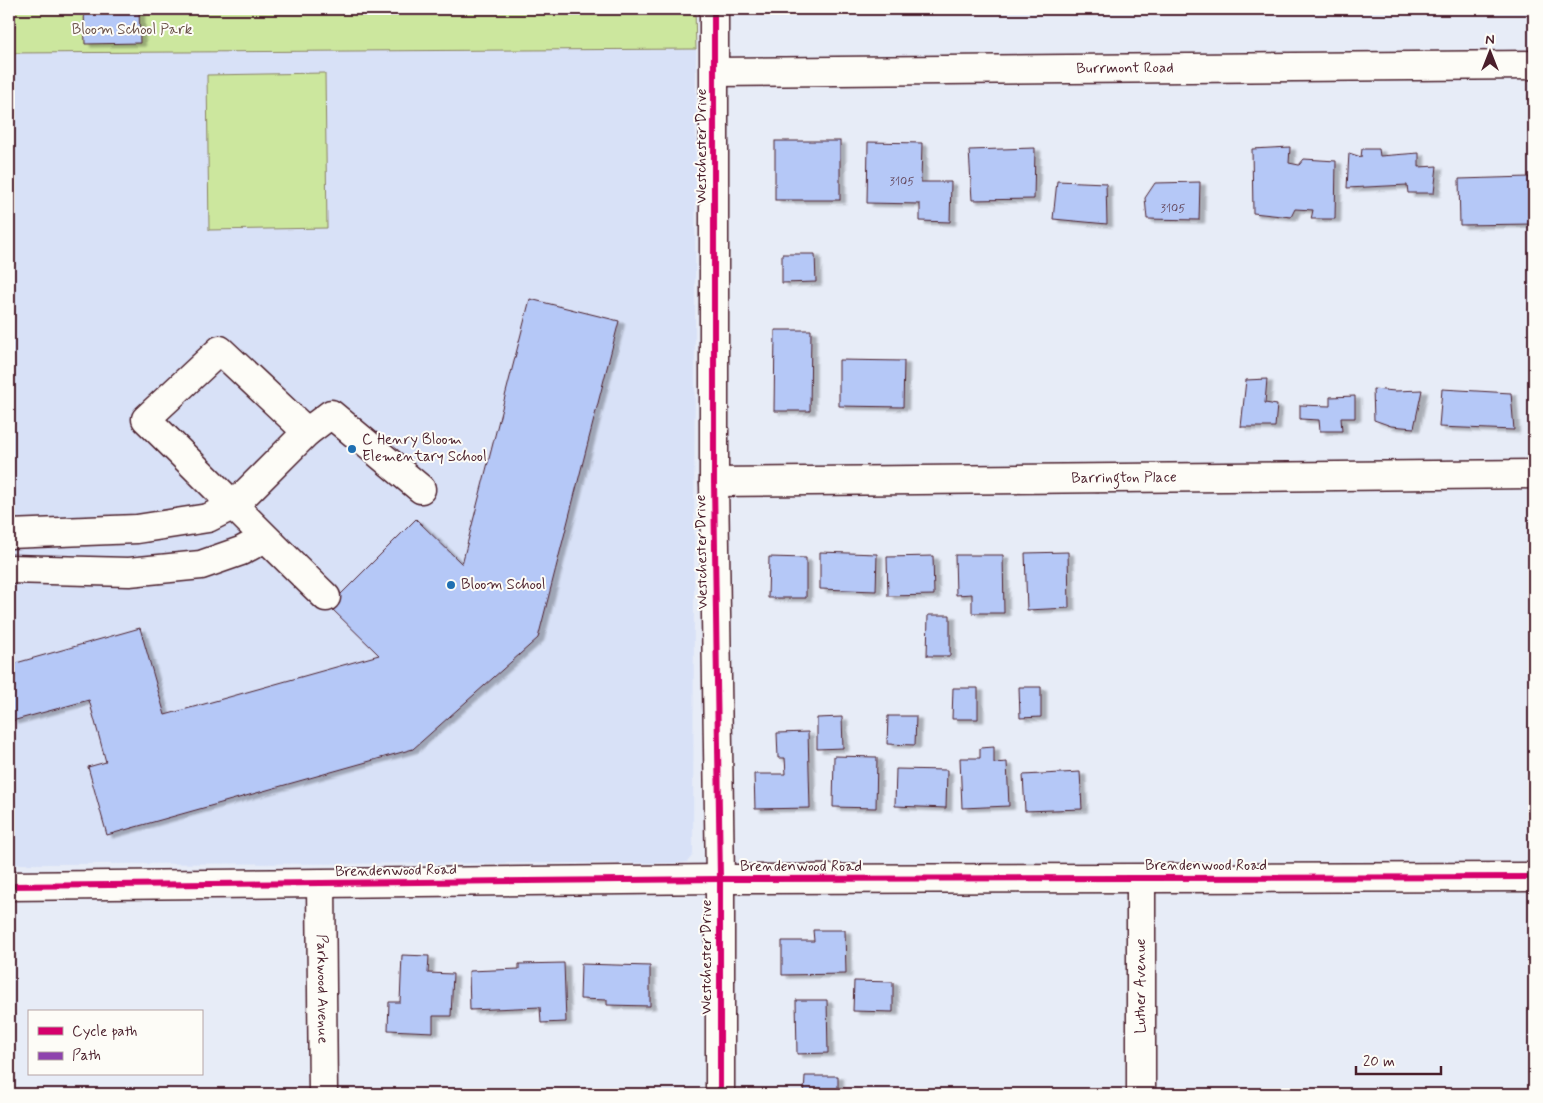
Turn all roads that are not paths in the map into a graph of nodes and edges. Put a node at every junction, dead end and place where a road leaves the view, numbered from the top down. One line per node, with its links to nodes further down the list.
1 (714, 9): 3 (street, Westchester Drive)
2 (1534, 65): 3 (street, Burrmont Road)
3 (715, 72): 6 (street, Westchester Drive)
4 (306, 432): 7 (street); 8 (street); 8 (street)
5 (1534, 474): 6 (street, Barrington Place)
6 (714, 482): 14 (street, Westchester Drive)
7 (421, 489)
8 (234, 505): 9 (street); 10 (street)
9 (9, 534)
10 (265, 538): 11 (street); 12 (street)
11 (9, 569)
12 (326, 597)
13 (1534, 877): 15 (street, Brendenwood Road)
14 (720, 879): 15 (street, Brendenwood Road); 16 (street, Brendenwood Road); 19 (street, Westchester Drive)
15 (1141, 879): 20 (street, Luther Avenue)
16 (321, 884): 17 (street, Brendenwood Road); 18 (street, Parkwood Avenue)
17 (9, 886)
18 (323, 1094)
19 (720, 1094)
20 (1141, 1094)

